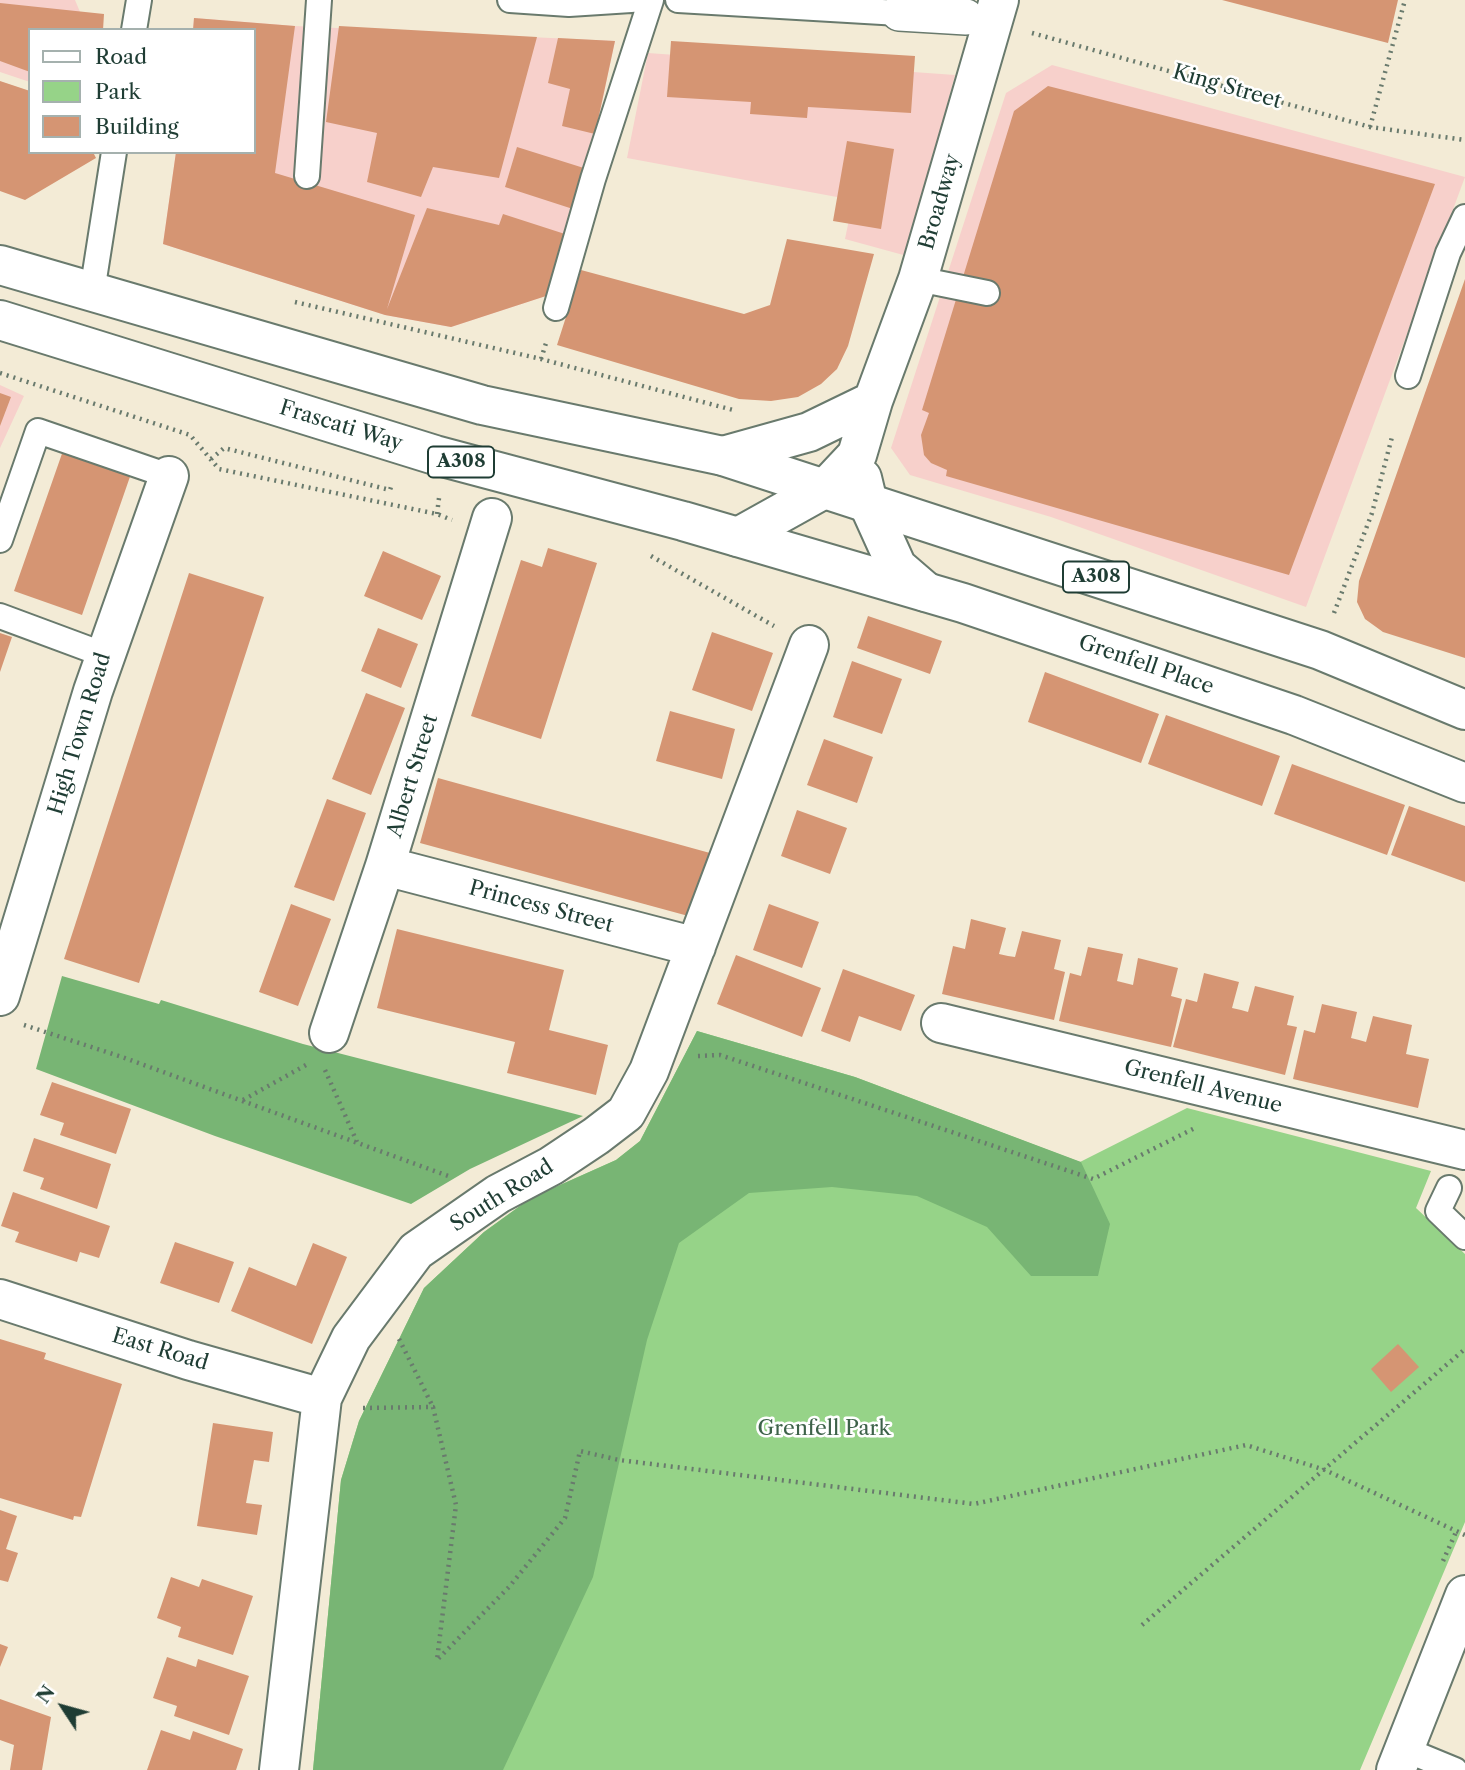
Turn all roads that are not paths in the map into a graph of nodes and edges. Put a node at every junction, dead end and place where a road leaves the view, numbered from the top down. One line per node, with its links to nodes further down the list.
1 (139, 0): 9 (lane)
2 (319, 0): 11 (lane)
3 (510, 0): 4 (lane)
4 (631, 0)
5 (651, 0): 17 (lane)
6 (678, 0): 7 (lane)
7 (899, 13): 8 (street)
8 (986, 13): 14 (street, Broadway)
9 (134, 28)
10 (114, 154): 15 (lane)
11 (307, 176)
12 (1465, 217): 19 (lane)
13 (0, 265): 15 (street, A308)
14 (918, 279): 16 (lane); 20 (street, Broadway)
15 (92, 292): 22 (street, A308)
16 (987, 293)
17 (556, 308)
18 (0, 320): 27 (street, Frascati Way / A308)
19 (1408, 376)
20 (873, 401): 21 (street, Broadway); 22 (street)
21 (857, 455): 24 (street, Broadway); 25 (street, Grenfell Place)
22 (723, 456): 24 (street, A308)
23 (169, 476): 28 (lane); 32 (street, High Town Road)
24 (826, 488): 25 (street, A308); 27 (street, Broadway)
25 (868, 503): 29 (street, Grenfell Place); 33 (street, A308)
26 (494, 520): 35 (street, Albert Street)
27 (738, 537): 29 (street, Frascati Way / A308)
28 (0, 540)
29 (926, 592): 34 (street, Grenfell Place / A308)
30 (0, 617): 32 (lane)
31 (809, 645): 37 (street, South Road)
32 (105, 655): 36 (street, High Town Road)
33 (1465, 710)
34 (1465, 783)
35 (386, 866): 37 (street, Princess Street); 40 (street, Albert Street)
36 (16, 888): 38 (street, High Town Road)
37 (696, 947): 45 (street, South Road)
38 (6, 1009)
39 (941, 1023): 41 (street, Grenfell Avenue)
40 (321, 1055)
41 (1465, 1150)
42 (1449, 1188): 43 (lane)
43 (1465, 1237)
44 (0, 1299): 45 (street, East Road)
45 (322, 1398): 48 (street, South Road)
46 (1465, 1595): 47 (street)
47 (1400, 1759): 49 (lane)
48 (279, 1770)
49 (1455, 1770)

